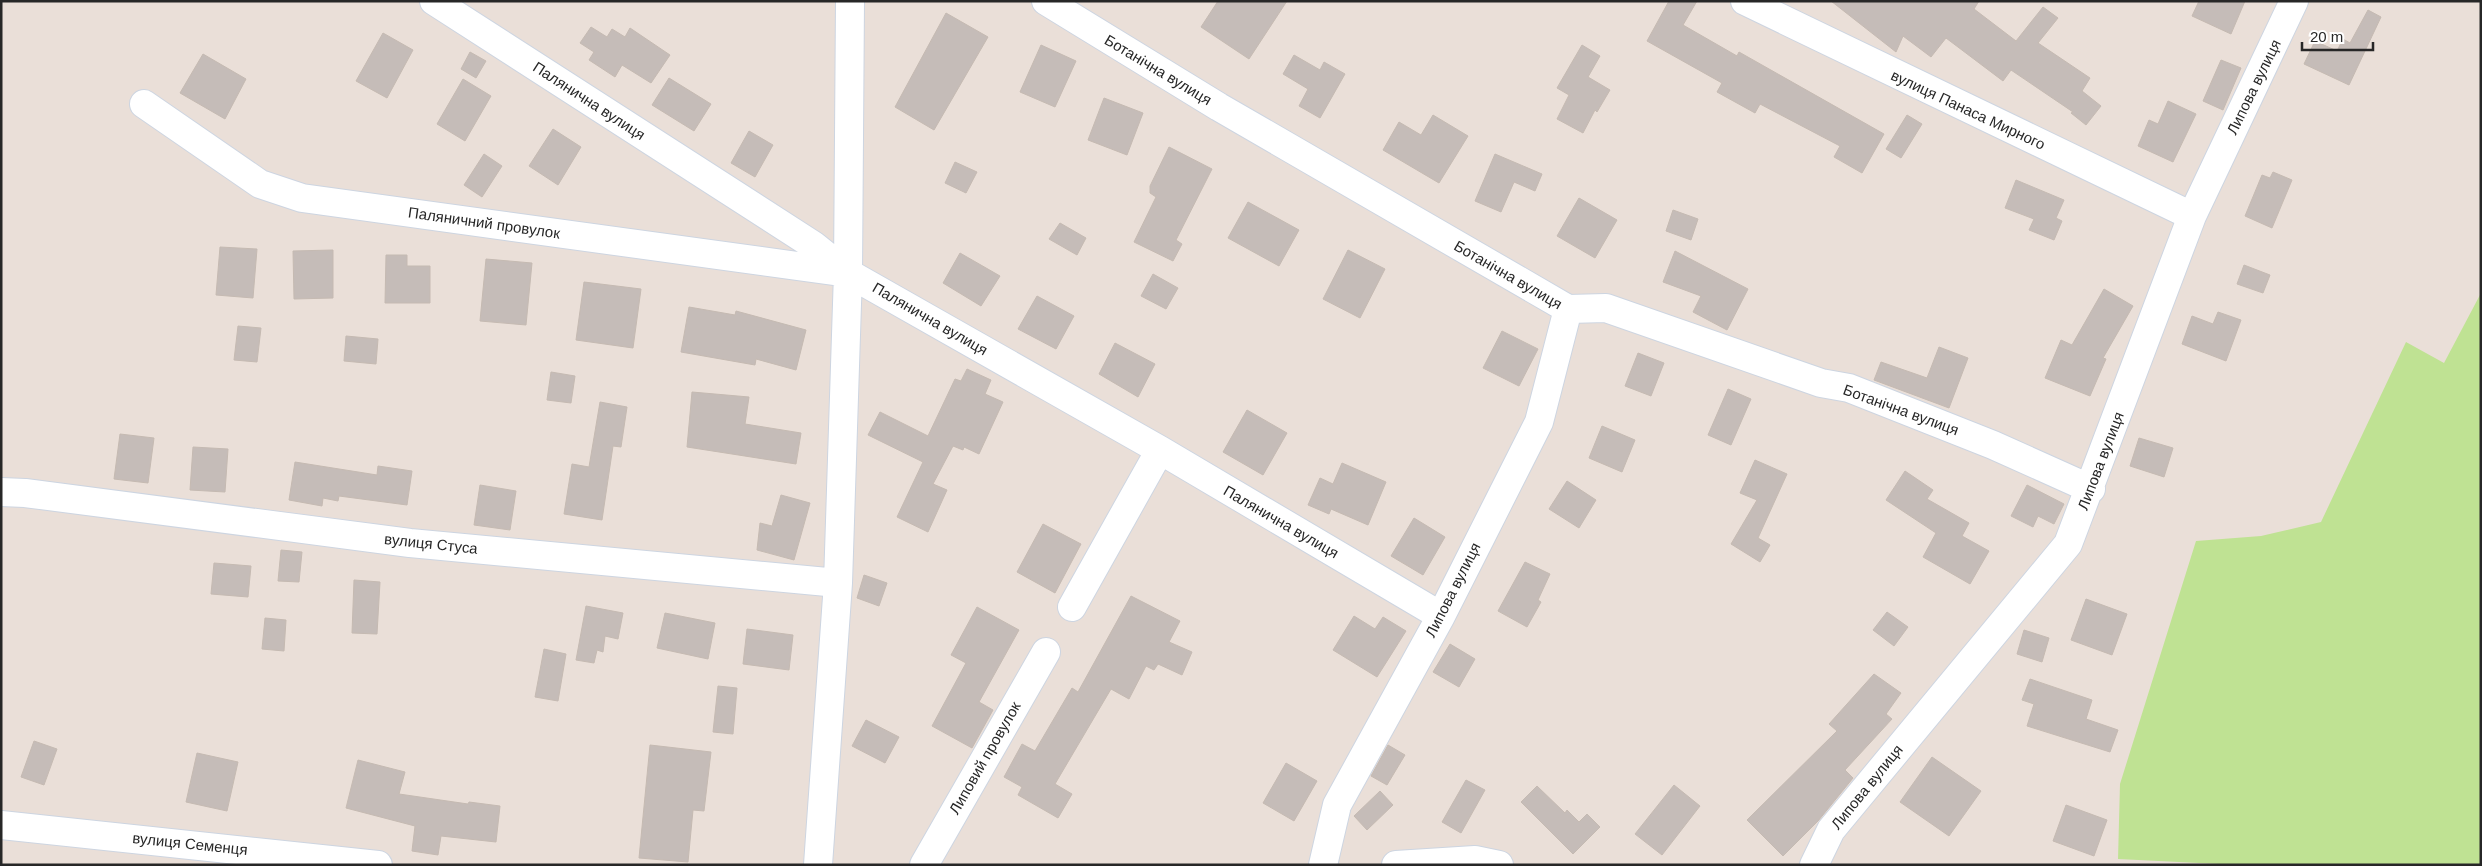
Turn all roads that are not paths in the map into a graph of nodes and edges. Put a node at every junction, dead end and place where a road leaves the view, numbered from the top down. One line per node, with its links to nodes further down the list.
1 (434, 1): 8 (street, Палянична вулиця)
2 (850, 1): 8 (street)
3 (1046, 1): 9 (street, Ботанічна вулиця)
4 (1745, 1): 7 (street, вулиця Панаса Мирного)
5 (2294, 1): 7 (street, Липова вулиця)
6 (144, 104): 8 (street, Паляничний провулок)
7 (2192, 216): 11 (street, Липова вулиця)
8 (848, 273): 10 (street, Палянична вулиця); 13 (street)
9 (1568, 309): 11 (street, Ботанічна вулиця); 15 (street, Липова вулиця)
10 (1160, 450): 14 (street); 15 (street, Палянична вулиця)
11 (2091, 489): 24 (street, Липова вулиця)
12 (13, 493): 13 (street, вулиця Стуса)
13 (838, 583): 19 (street)
14 (1072, 607)
15 (1441, 616): 21 (street, Липова вулиця)
16 (1046, 652): 20 (street, Липовий провулок)
17 (1, 825): 18 (street, вулиця Семенця)
18 (378, 865)
19 (818, 865)
20 (924, 865)
21 (1323, 865)
22 (1396, 865): 23 (street)
23 (1499, 865)
24 (1814, 865)

